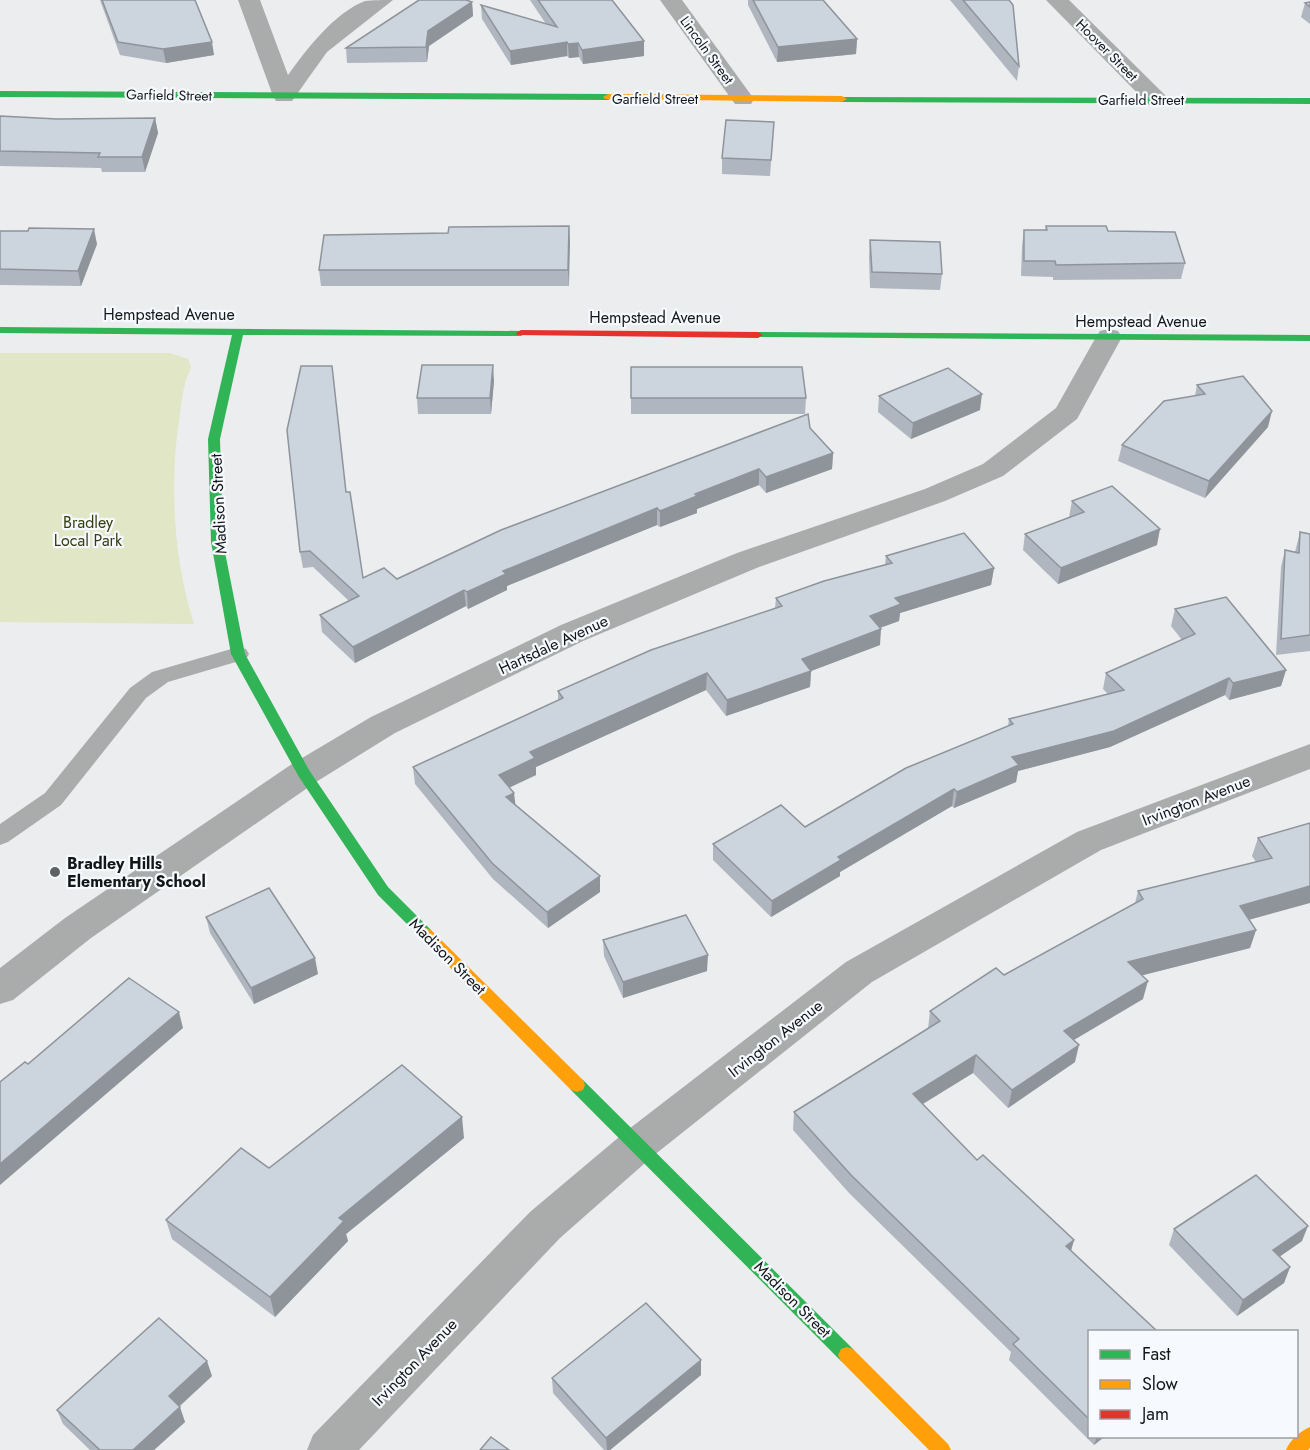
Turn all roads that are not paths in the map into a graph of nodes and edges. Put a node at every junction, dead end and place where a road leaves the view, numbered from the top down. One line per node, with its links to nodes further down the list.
1 (249, 0): 6 (street)
2 (382, 0): 6 (street)
3 (671, 0): 7 (street, Lincoln Street)
4 (1057, 0): 8 (street, Hoover Street)
5 (0, 94): 6 (street, Garfield Street)
6 (284, 96): 7 (street, Garfield Street)
7 (742, 99): 8 (street, Garfield Street)
8 (1157, 100): 9 (street, Garfield Street)
9 (1310, 100)
10 (0, 330): 11 (street, Hempstead Avenue)
11 (238, 331): 12 (street, Hempstead Avenue); 14 (street, Madison Street)
12 (1109, 337): 13 (street, Hempstead Avenue); 16 (street, Hartsdale Avenue)
13 (1310, 338)
14 (238, 654): 16 (street, Madison Street); 17 (lane)
15 (1310, 756): 19 (street, Irvington Avenue)
16 (304, 773): 18 (street, Hartsdale Avenue); 19 (street, Madison Street)
17 (0, 836)
18 (0, 989)
19 (639, 1144): 21 (street, Irvington Avenue); 22 (street, Madison Street)
20 (1310, 1436): 23 (street)
21 (329, 1450)
22 (942, 1450)
23 (1296, 1450)

